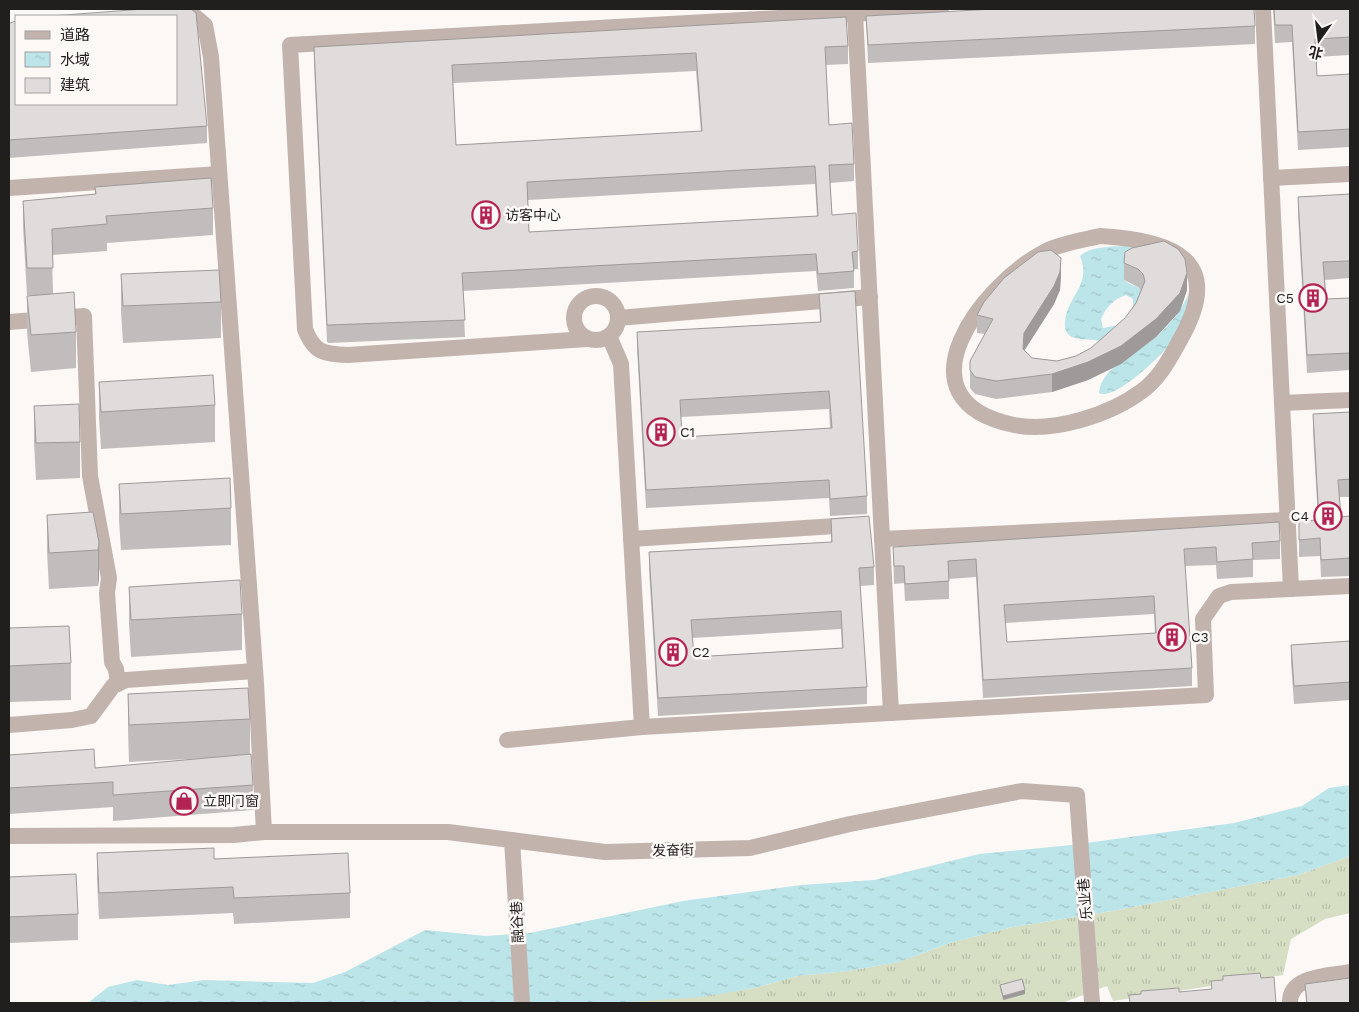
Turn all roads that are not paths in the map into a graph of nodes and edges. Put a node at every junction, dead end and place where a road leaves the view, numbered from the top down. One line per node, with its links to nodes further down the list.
1 (941, 9): 3 (street)
2 (1263, 9): 7 (street)
3 (855, 14): 9 (street); 13 (street)
4 (178, 15): 5 (street)
5 (219, 174): 8 (street); 23 (street)
6 (1350, 174): 7 (street)
7 (1271, 178): 15 (street)
8 (9, 188)
9 (870, 297): 10 (street); 18 (street)
10 (618, 318): 12 (street); 13 (street)
11 (9, 322): 24 (street)
12 (609, 336): 13 (street); 19 (street)
13 (587, 339)
14 (1350, 400): 15 (street)
15 (1282, 403): 17 (street)
16 (1118, 406): 16 (street)
17 (1288, 520): 20 (street); 22 (street)
18 (881, 523): 19 (street); 20 (street)
19 (631, 539): 27 (street)
20 (882, 539): 25 (street)
21 (1350, 586): 22 (street)
22 (1291, 589): 25 (street)
23 (255, 671): 24 (street); 30 (street)
24 (118, 684): 26 (street)
25 (891, 713): 27 (street)
26 (9, 725)
27 (642, 727): 28 (street)
28 (507, 740)
29 (1077, 795): 32 (street, 发奋街); 35 (street, 乐业巷)
30 (264, 832): 31 (street, 发奋街); 32 (street, 发奋街)
31 (9, 836)
32 (512, 840): 34 (street, 融谷巷)
33 (1350, 972): 36 (street)
34 (522, 1003)
35 (1092, 1003)
36 (1290, 1003)

